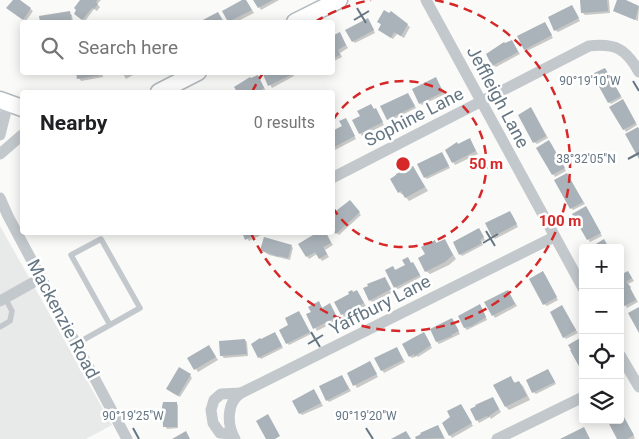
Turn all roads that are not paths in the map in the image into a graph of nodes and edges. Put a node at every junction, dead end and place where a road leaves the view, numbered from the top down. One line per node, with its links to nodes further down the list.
1 (339, 0): 3 (main road)
2 (426, 0): 8 (street, Jeffleigh Lane)
3 (299, 20)
4 (639, 72): 8 (street, Sophine Lane)
5 (192, 75): 6 (main road)
6 (163, 90)
7 (10, 103): 9 (street)
8 (481, 103): 12 (street, Sophine Lane); 14 (street, Jeffleigh Lane)
9 (0, 135)
10 (20, 137): 11 (street)
11 (0, 154)
12 (335, 176)
13 (0, 198): 15 (street, Mackenzie Road)
14 (554, 237): 16 (street, Jeffleigh Lane); 23 (street, Yaffbury Lane)
15 (42, 278): 17 (street); 20 (street, Mackenzie Road)
16 (579, 281)
17 (2, 299): 19 (lane)
18 (110, 325): 18 (lane); 20 (lane)
19 (0, 327)
20 (76, 344): 26 (street, Mackenzie Road)
21 (625, 375): 22 (street)
22 (639, 387)
23 (241, 393): 25 (street); 25 (street)
24 (579, 398): 27 (street)
25 (234, 436)
26 (127, 439)
27 (497, 439)

